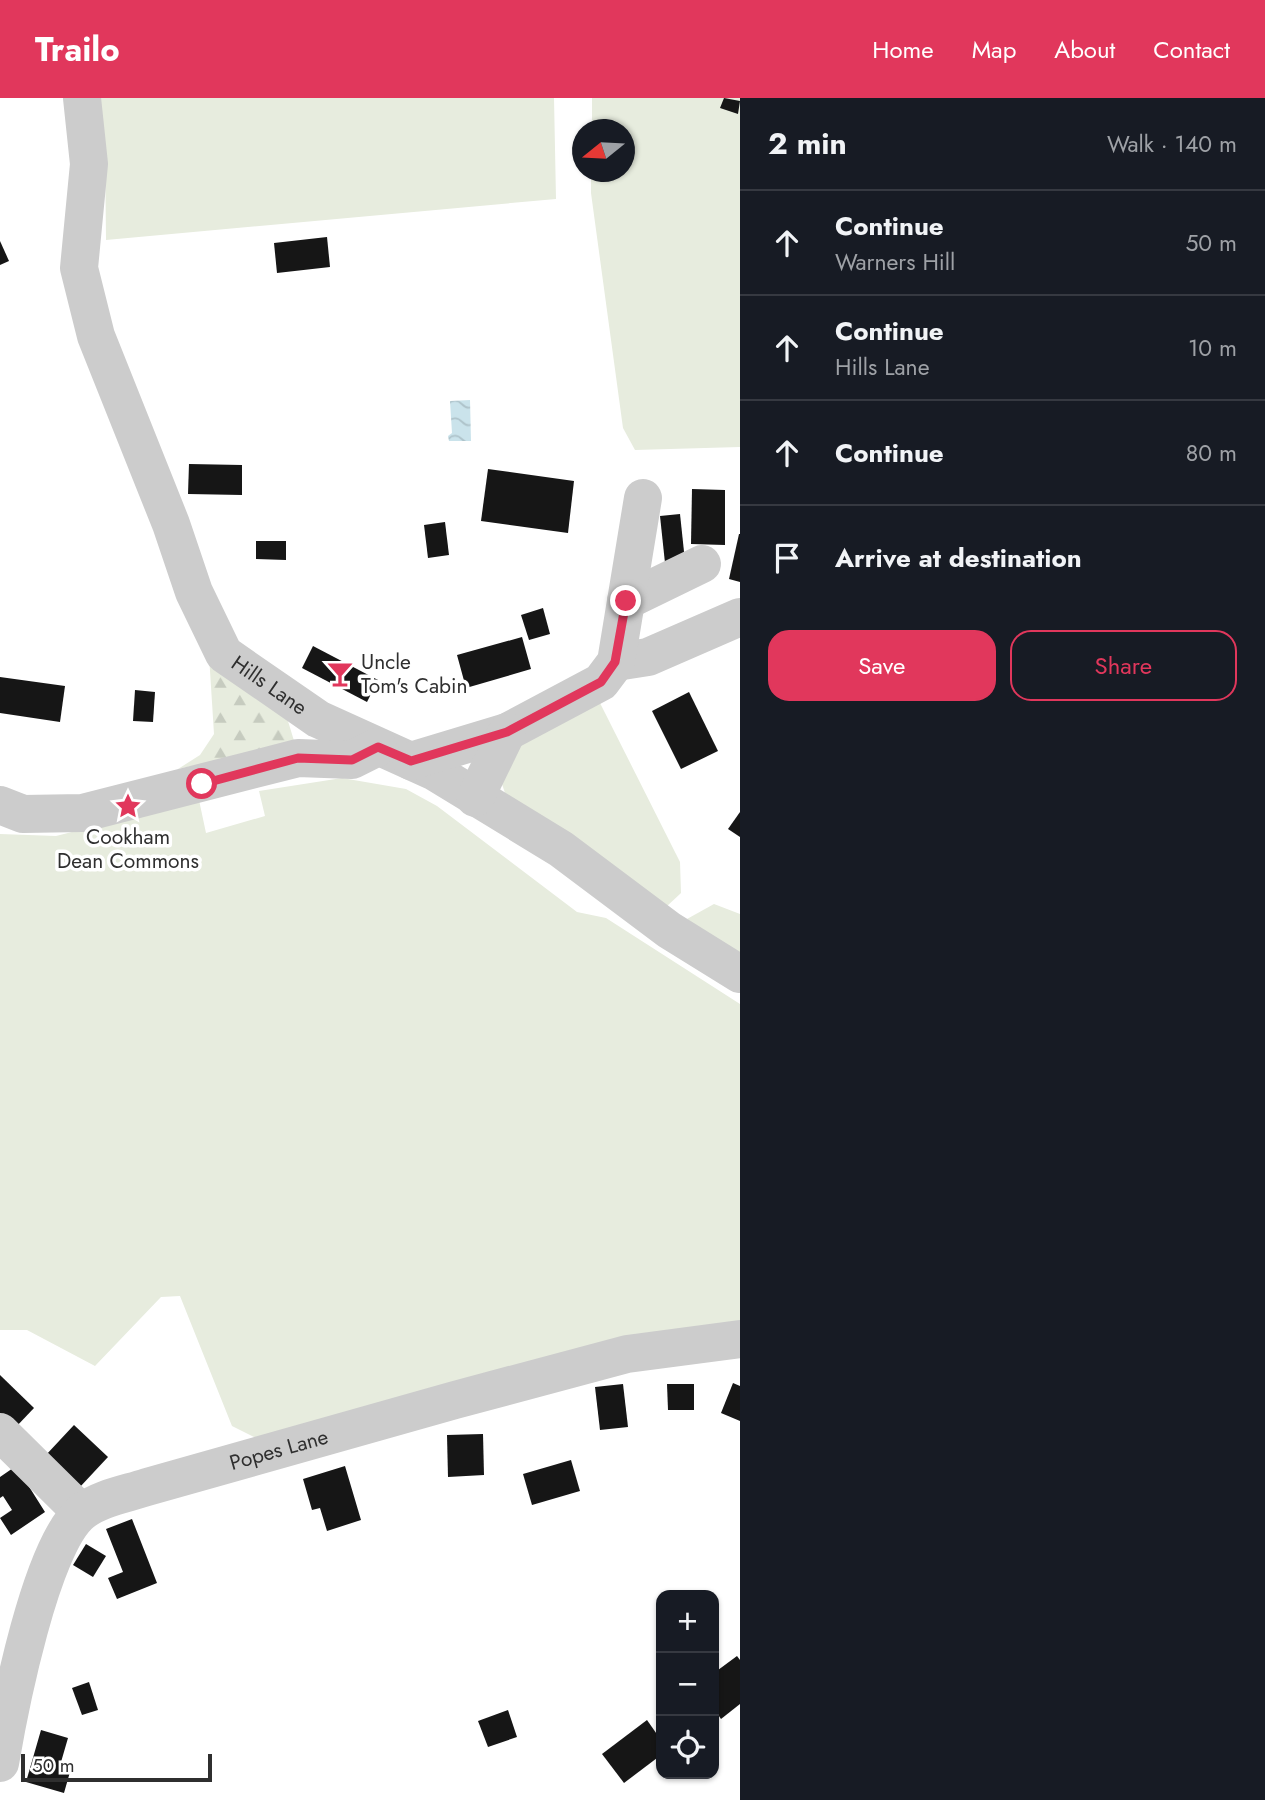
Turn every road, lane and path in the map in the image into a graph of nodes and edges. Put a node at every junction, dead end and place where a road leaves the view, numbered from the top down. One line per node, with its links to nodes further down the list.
1 (82, 98): 8 (street, Hills Lane)
2 (643, 498): 4 (street)
3 (702, 564): 4 (street)
4 (626, 601): 6 (street)
5 (740, 617): 6 (street)
6 (615, 662): 7 (street)
7 (507, 732): 8 (street); 9 (street)
8 (395, 754): 9 (street, Hills Lane); 10 (street)
9 (475, 798): 11 (street, Hills Lane)
10 (0, 805)
11 (740, 974)
12 (740, 1339): 14 (street, Popes Lane)
13 (2, 1439): 14 (street)
14 (81, 1512): 15 (street, Popes Lane)
15 (0, 1763)

